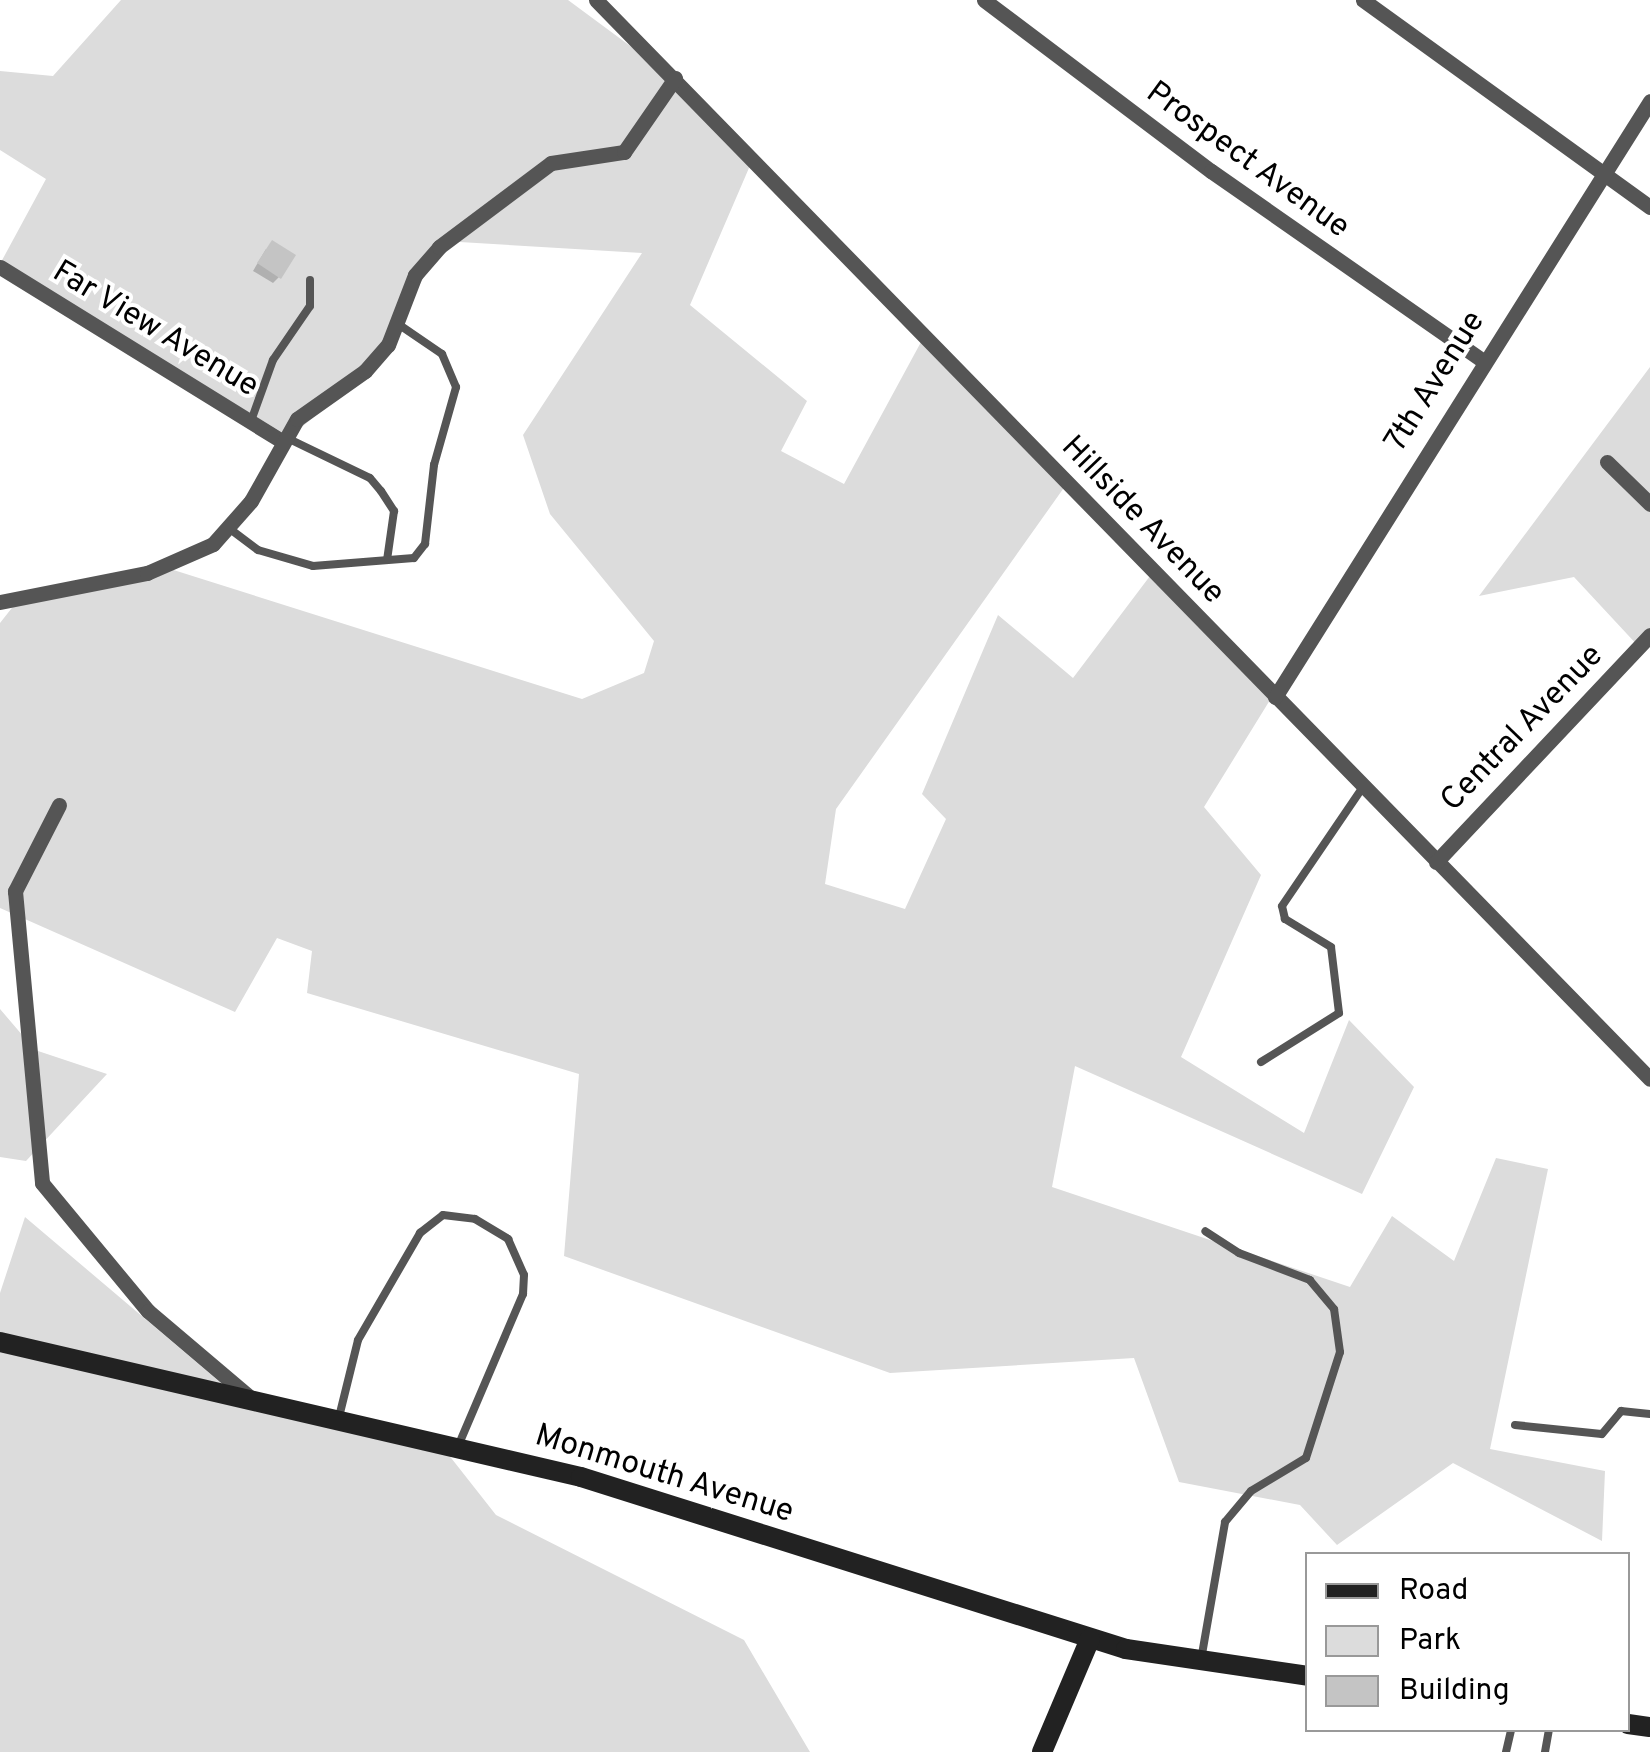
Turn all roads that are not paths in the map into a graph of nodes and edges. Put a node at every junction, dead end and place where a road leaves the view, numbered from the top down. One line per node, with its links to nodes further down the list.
1 (596, 0): 5 (street, Hillside Avenue)
2 (984, 0): 6 (street, Prospect Avenue)
3 (1019, 0): 6 (street)
4 (1364, 0): 9 (street)
5 (616, 7): 7 (street, Hillside Avenue)
6 (1007, 17): 14 (street, Prospect Avenue)
7 (676, 78): 13 (street); 23 (street, Hillside Avenue)
8 (1650, 101): 9 (street, 7th Avenue)
9 (1601, 173): 10 (street); 14 (street, 7th Avenue)
10 (1650, 207)
11 (0, 267): 15 (street, Far View Avenue)
12 (310, 280): 15 (lane)
13 (398, 324): 16 (street); 20 (lane)
14 (1482, 360): 23 (street, 7th Avenue)
15 (251, 421): 16 (street, Far View Avenue)
16 (283, 438): 19 (street); 20 (lane)
17 (1608, 462): 18 (street)
18 (1650, 504)
19 (230, 528): 20 (lane); 21 (street)
20 (387, 560)
21 (0, 602)
22 (1650, 635): 26 (street, Central Avenue)
23 (1275, 696): 24 (street, Hillside Avenue)
24 (1363, 787): 26 (street, Hillside Avenue); 27 (lane)
25 (59, 804): 31 (street)
26 (1436, 862): 28 (street, Hillside Avenue)
27 (1261, 1062)
28 (1650, 1079)
29 (1205, 1231): 37 (lane)
30 (0, 1342): 31 (street, Monmouth Avenue)
31 (253, 1400): 33 (street, Monmouth Avenue)
32 (1650, 1414): 34 (lane)
33 (338, 1421): 35 (street, Monmouth Avenue); 35 (lane)
34 (1515, 1425)
35 (458, 1448): 36 (street, Monmouth Avenue)
36 (1090, 1638): 37 (street, Monmouth Avenue); 39 (street)
37 (1201, 1660): 38 (street, Monmouth Avenue)
38 (1305, 1676)
39 (1042, 1752)

